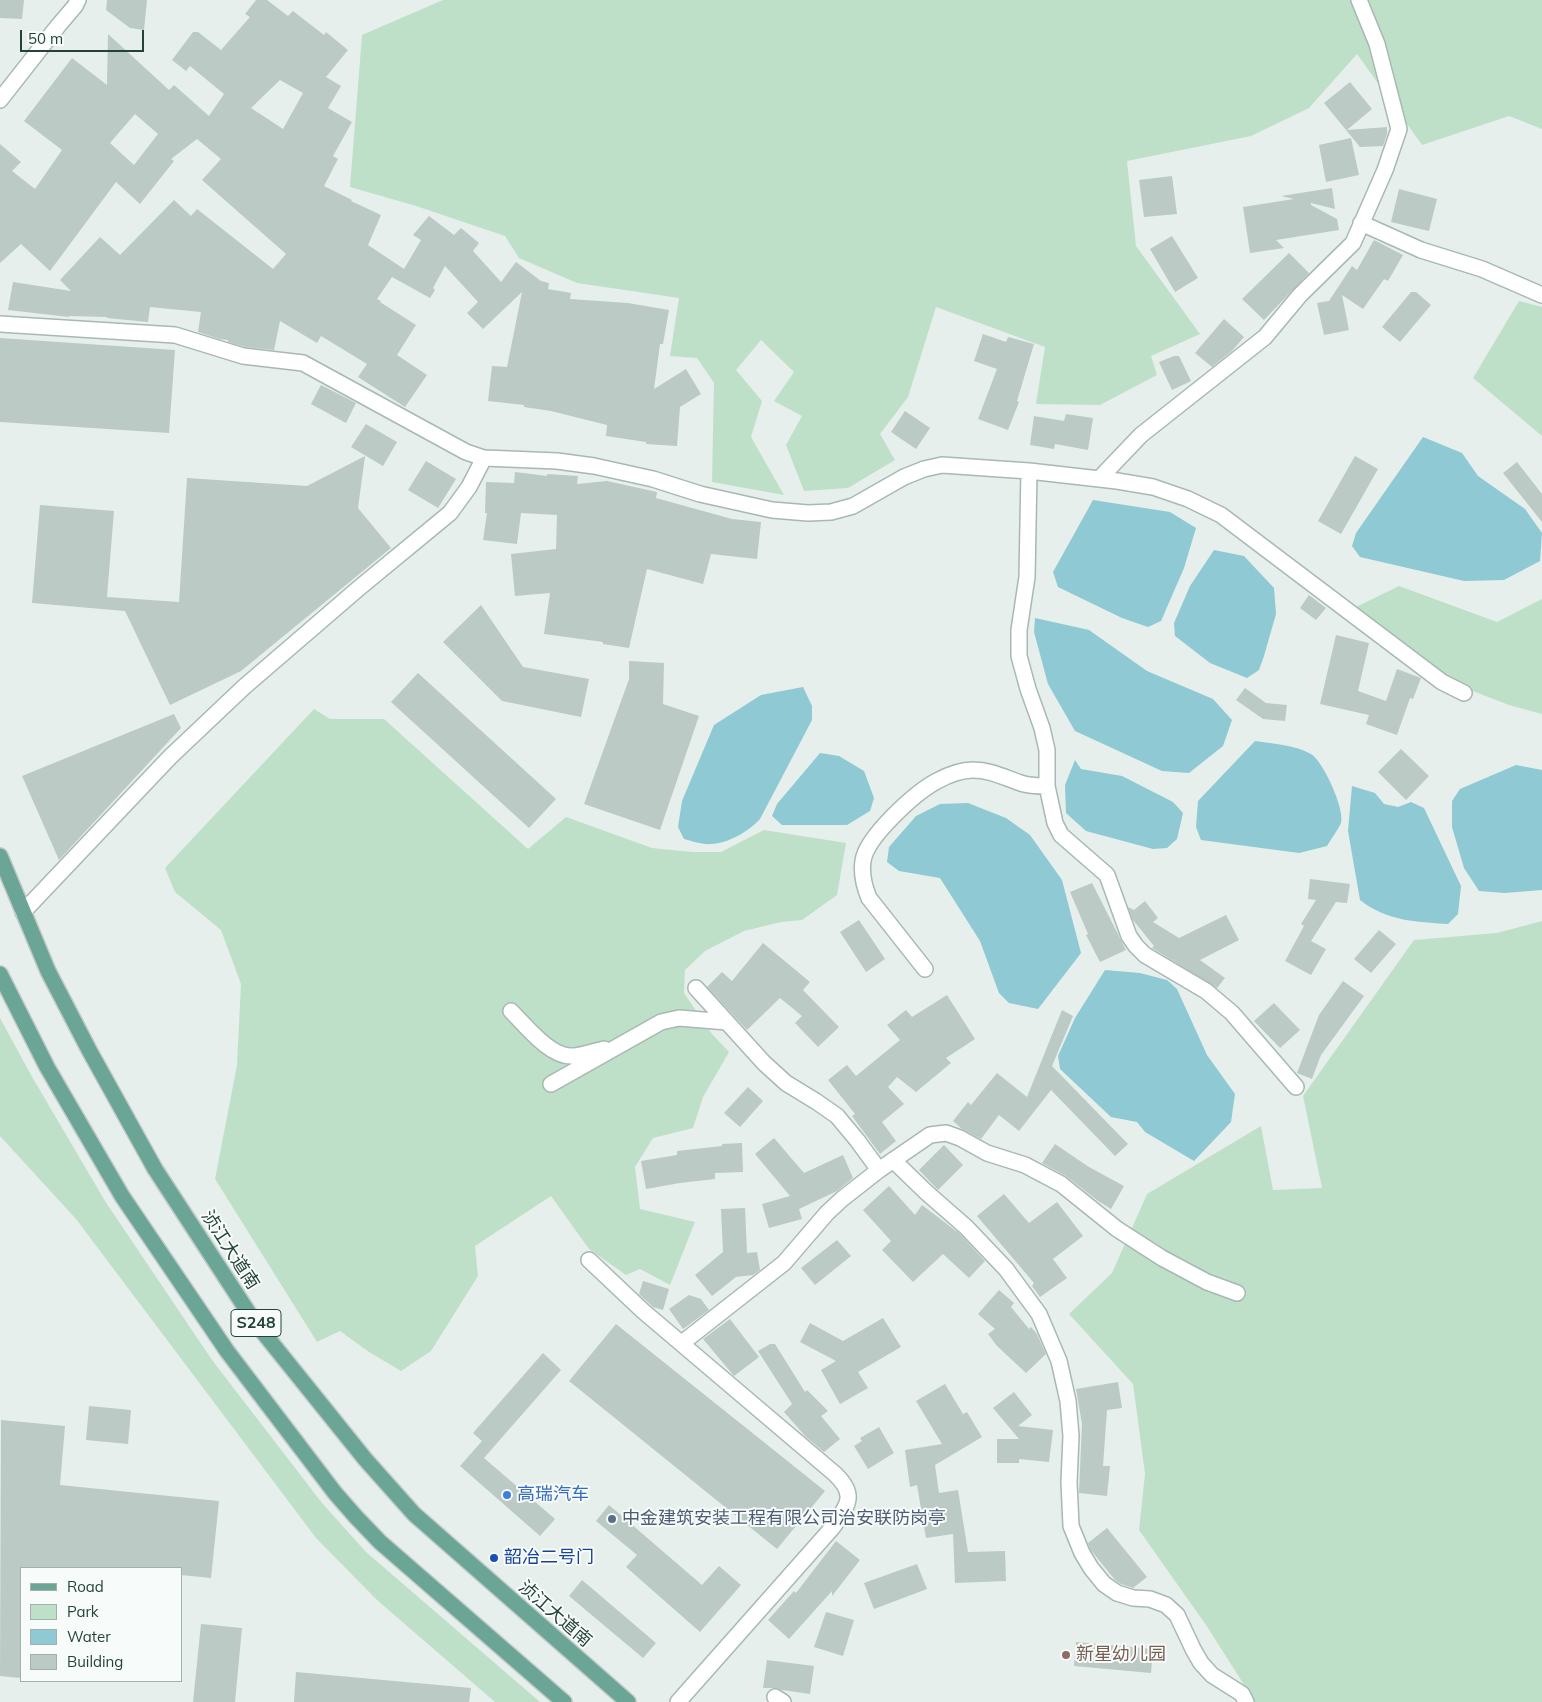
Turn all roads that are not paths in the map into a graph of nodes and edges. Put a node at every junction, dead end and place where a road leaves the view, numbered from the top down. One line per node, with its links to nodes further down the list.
1 (78, 0): 3 (street)
2 (1359, 0): 4 (street)
3 (0, 100)
4 (1362, 223): 5 (street); 9 (street)
5 (1542, 295)
6 (0, 324): 7 (street)
7 (484, 458): 8 (street); 13 (street)
8 (1029, 471): 9 (street); 11 (street)
9 (1099, 479): 10 (street)
10 (1464, 693)
11 (1047, 786): 14 (street); 21 (street)
12 (0, 856): 13 (main road, 浈江大道南 / S248)
13 (24, 912): 28 (main road, 浈江大道南 / S248)
14 (925, 969)
15 (0, 974): 27 (main road, S248)
16 (696, 988): 18 (street)
17 (511, 1011): 19 (street)
18 (727, 1022): 19 (street); 23 (street)
19 (621, 1045): 20 (street)
20 (551, 1084)
21 (1296, 1087)
22 (893, 1160): 23 (street); 25 (street); 30 (street)
23 (879, 1170): 26 (street)
24 (589, 1260): 26 (street)
25 (1238, 1293)
26 (682, 1343): 29 (street)
27 (564, 1702)
28 (628, 1702)
29 (678, 1702)
30 (1246, 1702)

